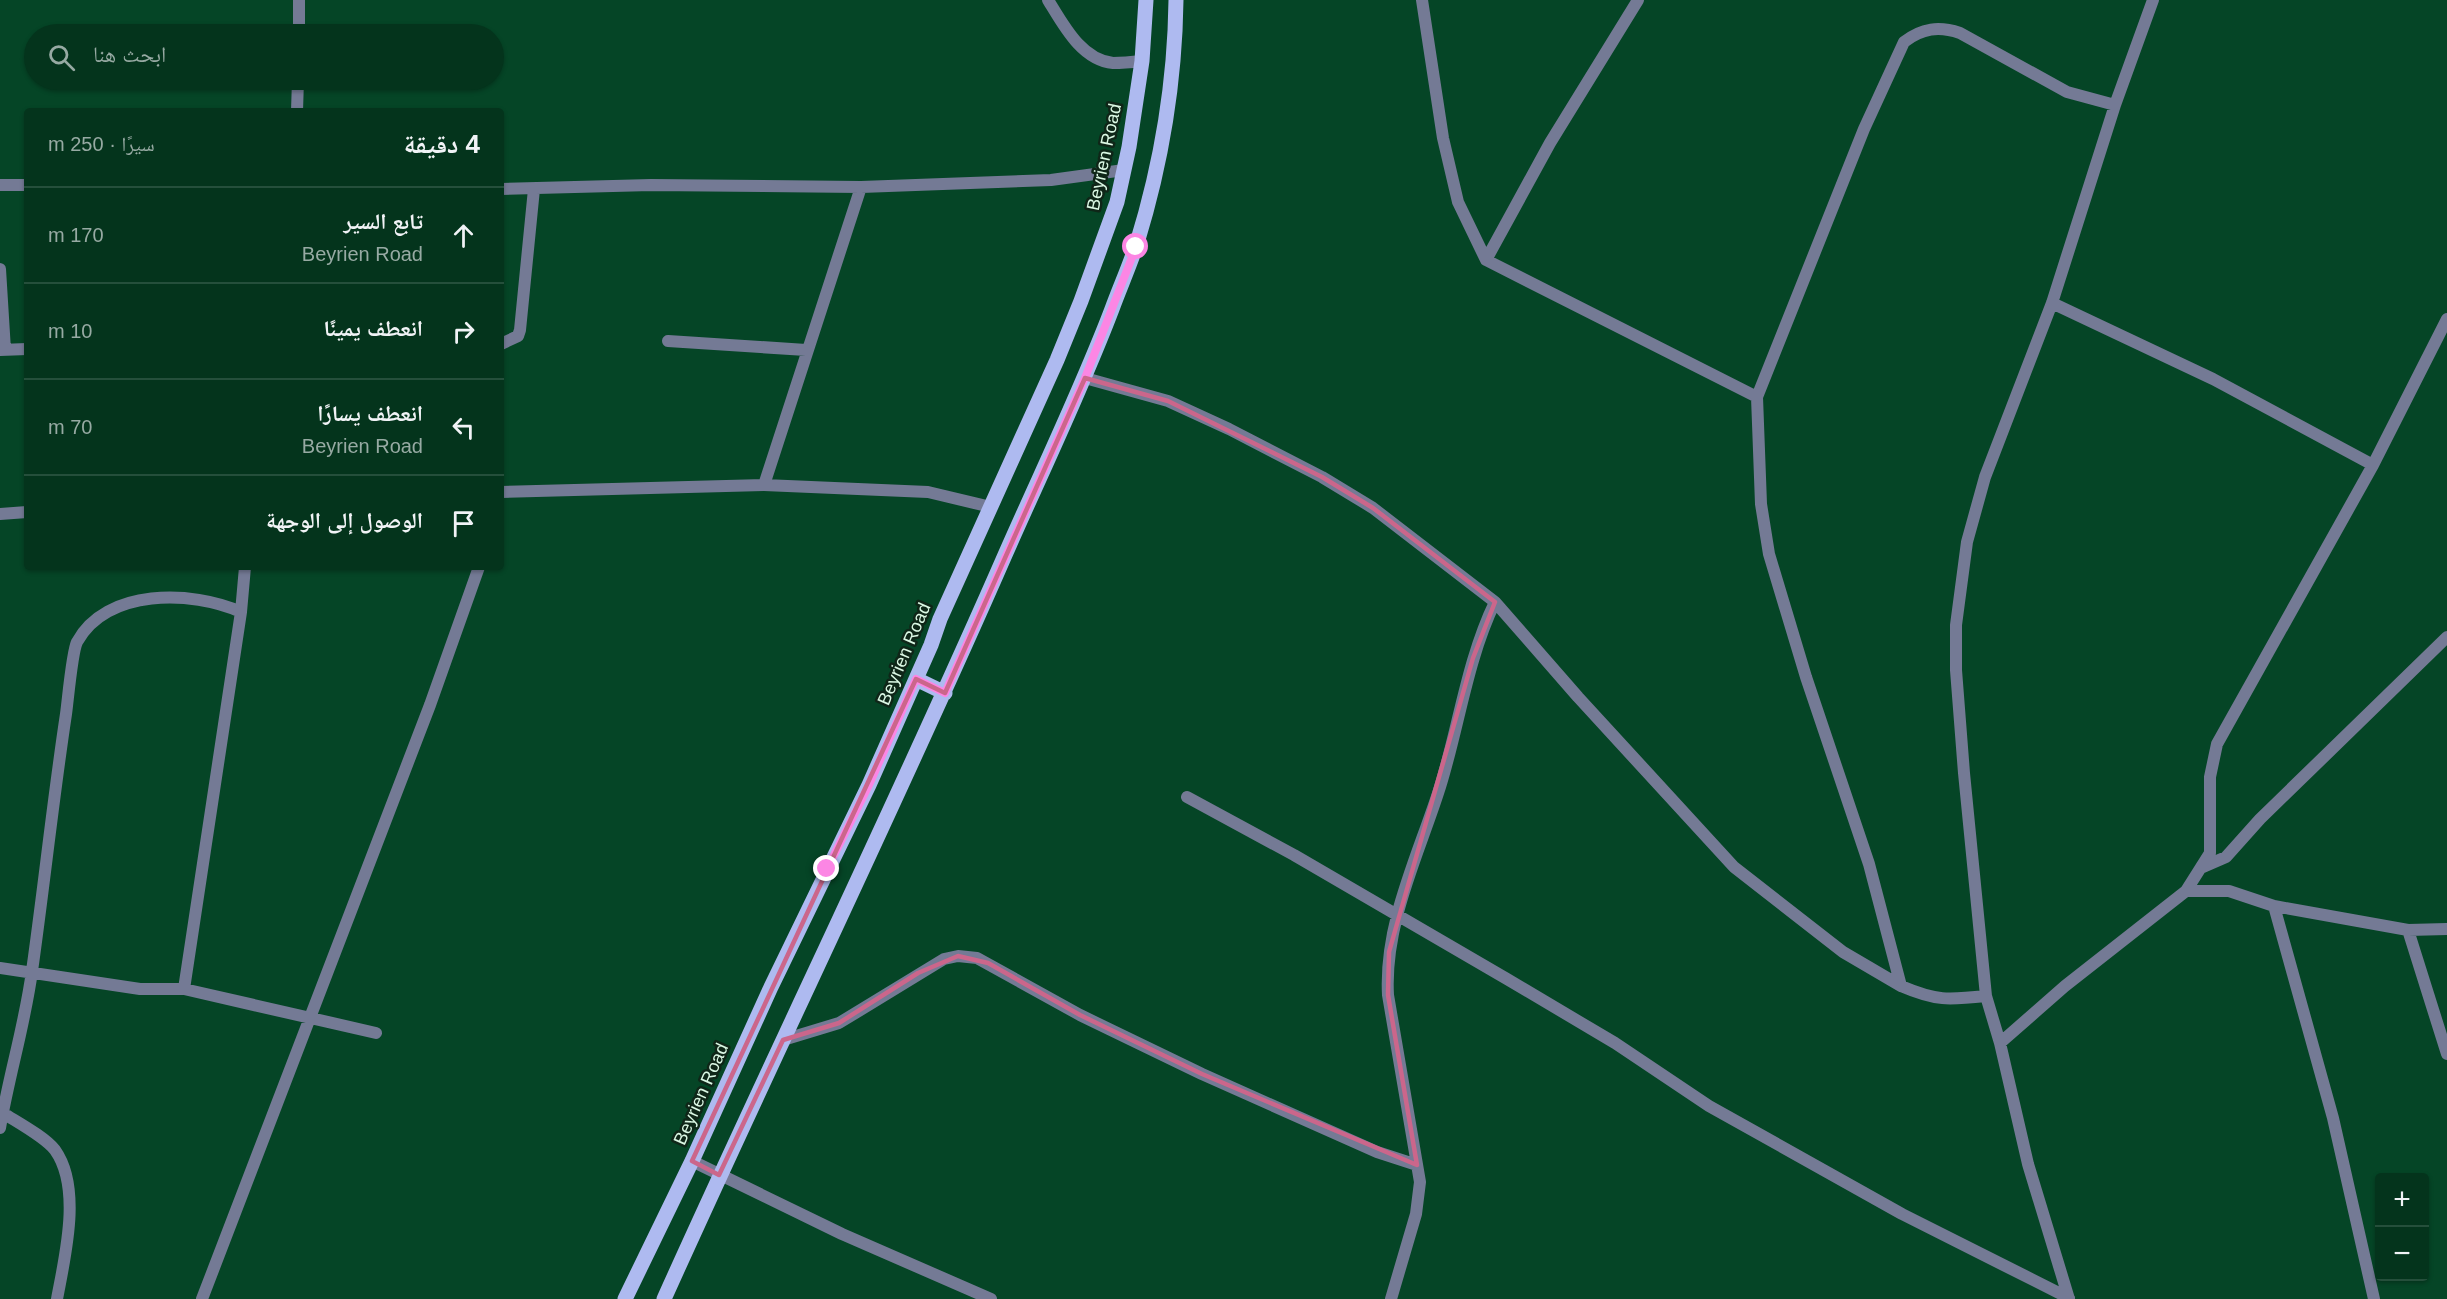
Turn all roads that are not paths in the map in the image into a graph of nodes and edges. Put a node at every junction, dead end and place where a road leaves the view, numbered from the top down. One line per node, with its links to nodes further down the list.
1 (299, 0): 8 (street)
2 (1048, 0): 9 (street)
3 (1146, 0): 9 (main road, Beyrien Road)
4 (1176, 0): 28 (main road)
5 (1422, 0): 19 (street)
6 (1638, 0): 19 (street)
7 (2153, 0): 11 (street)
8 (299, 24)
9 (1142, 61): 13 (main road, Beyrien Road)
10 (298, 90): 12 (street)
11 (2115, 105): 21 (street); 29 (street)
12 (297, 108)
13 (1124, 170): 16 (street); 33 (main road, Beyrien Road)
14 (0, 185): 15 (street)
15 (24, 185)
16 (861, 187): 18 (street); 27 (street)
17 (504, 189): 18 (street)
18 (534, 189): 24 (street)
19 (1486, 260): 29 (street)
20 (0, 268): 26 (street)
21 (2052, 303): 30 (street); 54 (street)
22 (2447, 319): 30 (street)
23 (668, 341): 27 (street)
24 (504, 343)
25 (24, 349): 26 (street)
26 (3, 350)
27 (806, 350): 31 (street)
28 (1085, 378): 38 (street); 42 (main road)
29 (1757, 397): 52 (street)
30 (2373, 465): 44 (street)
31 (764, 485): 32 (street); 33 (street)
32 (504, 492)
33 (991, 507): 41 (main road, Beyrien Road)
34 (24, 512): 35 (street)
35 (0, 514)
36 (245, 570): 39 (street)
37 (478, 570): 55 (street)
38 (1495, 602): 47 (street); 52 (street)
39 (241, 612): 51 (street); 53 (street)
40 (2447, 637): 44 (street)
41 (916, 679): 42 (main road); 62 (main road, Beyrien Road)
42 (945, 693): 57 (main road)
43 (1187, 797): 47 (street)
44 (2203, 867): 45 (street)
45 (2186, 891): 46 (street); 58 (street)
46 (2274, 906): 49 (street); 72 (street)
47 (1398, 916): 63 (street); 65 (street)
48 (2447, 929): 49 (street)
49 (2408, 930): 59 (street)
50 (0, 968): 51 (street)
51 (32, 975): 53 (street); 60 (street)
52 (1900, 986): 54 (street)
53 (184, 989): 55 (street)
54 (1986, 996): 58 (street)
55 (309, 1017): 56 (street); 67 (street)
56 (376, 1033)
57 (783, 1040): 63 (street); 64 (main road)
58 (2000, 1043): 65 (street)
59 (2447, 1054)
60 (3, 1113): 61 (street); 66 (street)
61 (0, 1128)
62 (692, 1161): 64 (street); 68 (main road, Beyrien Road)
63 (1417, 1166): 71 (street)
64 (720, 1175): 69 (main road); 70 (street)
65 (2069, 1298)
66 (57, 1299)
67 (202, 1299)
68 (625, 1299)
69 (664, 1299)
70 (991, 1299)
71 (1391, 1299)
72 (2374, 1299)

